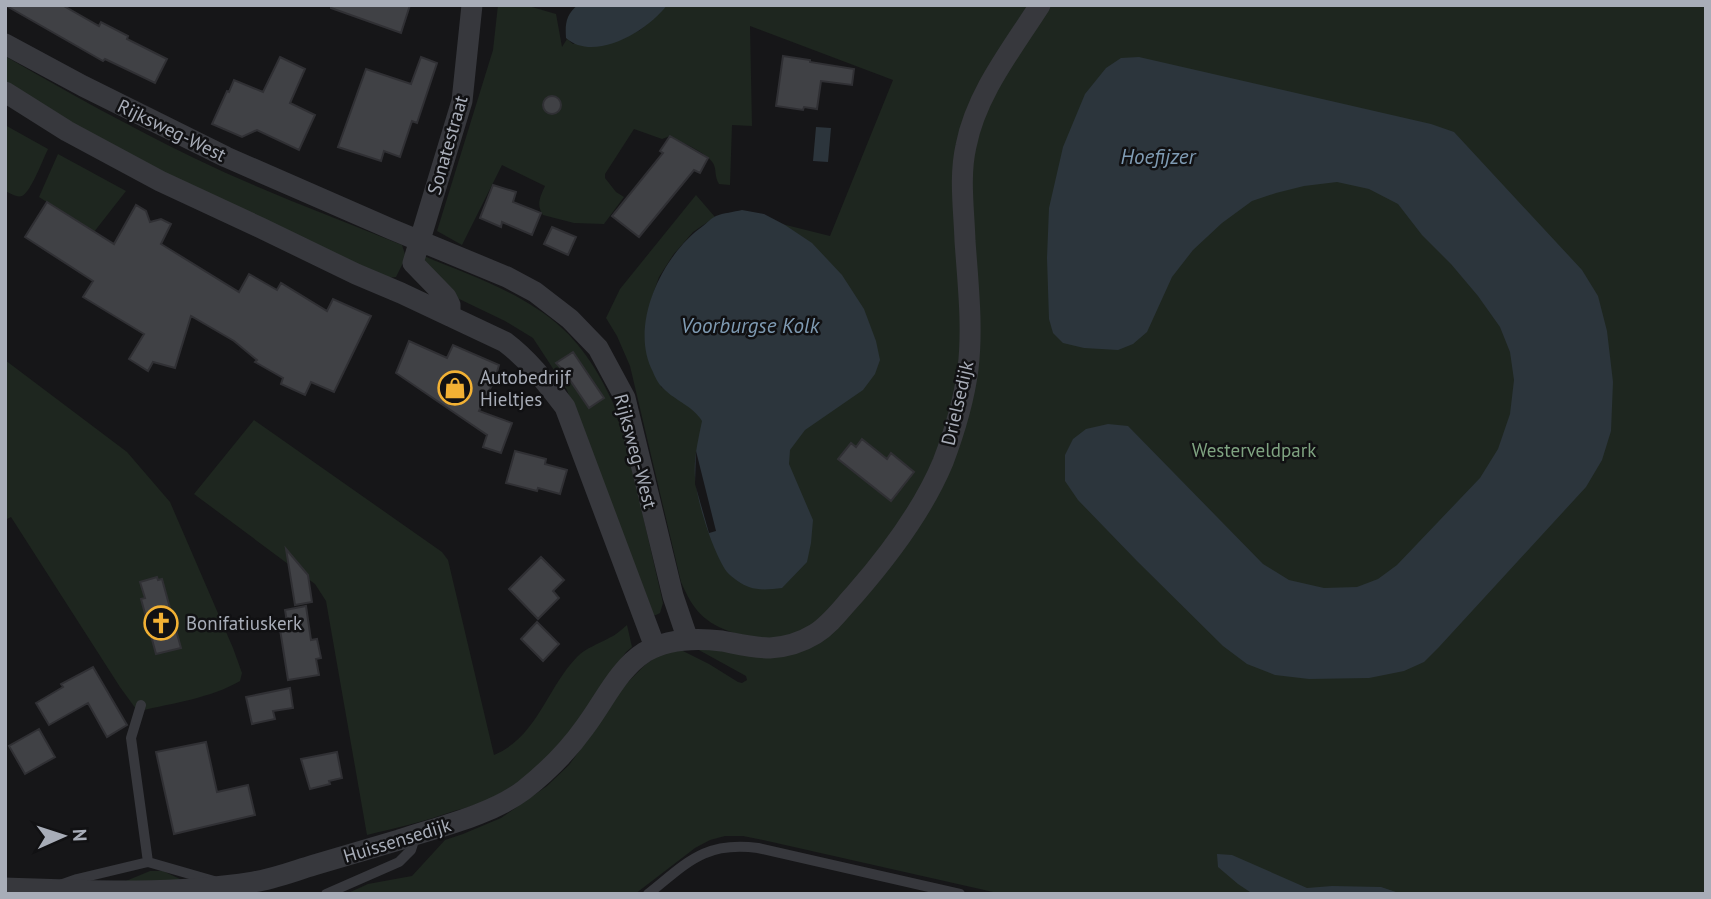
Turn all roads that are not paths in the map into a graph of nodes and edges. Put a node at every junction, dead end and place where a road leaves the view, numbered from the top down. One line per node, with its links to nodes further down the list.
1 (472, 5): 5 (street, Sonatestraat)
2 (1040, 5): 10 (street, Drielsedijk)
3 (5, 44): 5 (street, Rijksweg-West)
4 (5, 92): 7 (street)
5 (420, 241): 6 (street); 9 (street, Rijksweg-West)
6 (413, 263): 7 (street); 8 (street)
7 (401, 293): 8 (street)
8 (450, 316): 11 (street)
9 (688, 640): 10 (street, Huissensedijk); 11 (street, Huissensedijk)
10 (718, 641)
11 (655, 647): 13 (street, Huissensedijk)
12 (141, 705): 14 (lane)
13 (416, 834): 15 (street, Huissensedijk); 18 (lane)
14 (148, 862): 15 (lane); 17 (lane)
15 (229, 885): 17 (street, Huissensedijk)
16 (5, 888): 17 (street, Huissensedijk)
17 (48, 890)
18 (326, 894)
19 (648, 894): 20 (lane)
20 (960, 894)

